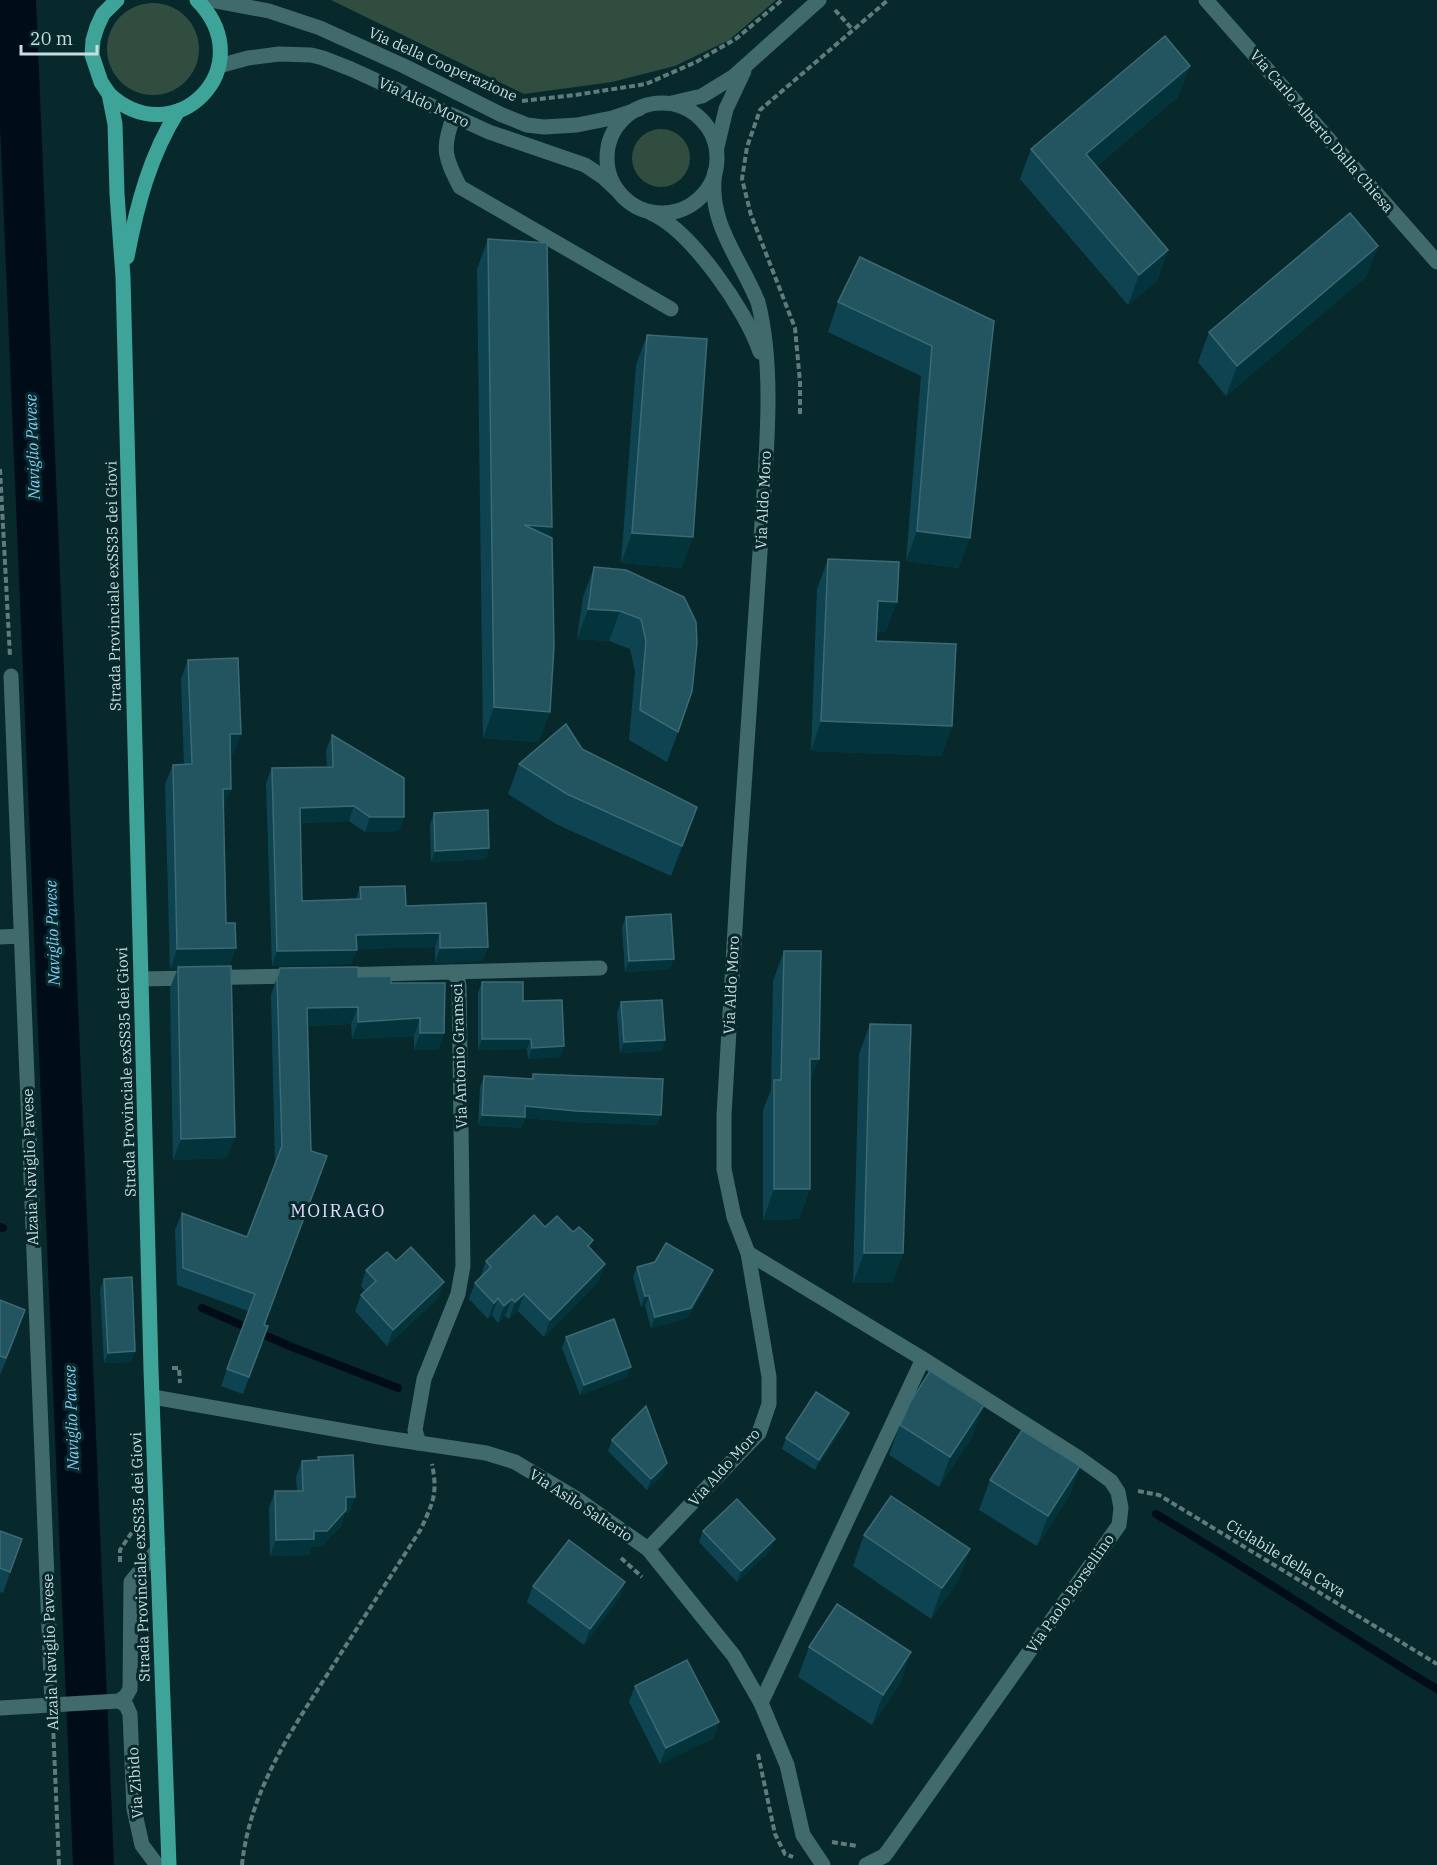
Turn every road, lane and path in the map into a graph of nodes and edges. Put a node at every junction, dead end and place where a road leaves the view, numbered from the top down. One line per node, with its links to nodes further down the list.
1 (197, 0): 11 (main road)
2 (210, 0): 15 (street, Via Aldo Moro)
3 (782, 0): 13 (path, Via della Cooperazione)
4 (819, 0): 10 (street)
5 (888, 0): 9 (path)
6 (1206, 0): 22 (street, Via Carlo Alberto Dalla Chiesa)
7 (114, 1): 12 (main road)
8 (834, 8): 9 (path)
9 (853, 30): 26 (path)
10 (748, 64): 14 (street); 18 (street)
11 (219, 66): 16 (main road); 17 (street, Via Aldo Moro)
12 (109, 94): 16 (main road); 23 (main road)
13 (513, 98)
14 (665, 104): 15 (street); 18 (street)
15 (639, 109): 20 (street)
16 (178, 111): 23 (main road)
17 (454, 116): 20 (street, Via Aldo Moro); 24 (street)
18 (716, 150): 19 (street)
19 (715, 172): 21 (street); 25 (street, Via Aldo Moro)
20 (618, 191): 21 (street)
21 (646, 210): 25 (street, Via Aldo Moro)
22 (1437, 262)
23 (123, 277): 33 (main road, Strada Provinciale exSS35 dei Giovi)
24 (671, 309)
25 (766, 369): 34 (street, Via Aldo Moro)
26 (800, 414)
27 (0, 468): 28 (path)
28 (11, 676): 29 (street, Alzaia Naviglio Pavese)
29 (21, 936): 30 (street); 50 (street, Alzaia Naviglio Pavese)
30 (0, 937)
31 (600, 968): 32 (street)
32 (451, 972): 33 (street, Via Antonio Gramsci); 39 (street, Via Antonio Gramsci)
33 (141, 979): 36 (main road, Strada Provinciale exSS35 dei Giovi)
34 (748, 1253): 35 (street); 43 (street, Via Aldo Moro)
35 (923, 1359): 40 (street); 49 (street)
36 (152, 1370): 37 (path); 38 (main road, Strada Provinciale exSS35 dei Giovi)
37 (180, 1391)
38 (153, 1397): 39 (street, Via Asilo Salterio); 42 (main road, Strada Provinciale exSS35 dei Giovi)
39 (418, 1443): 43 (street, Via Asilo Salterio); 58 (path)
40 (1118, 1492): 47 (path, Ciclabile della Cava); 54 (street, Via Paolo Borsellino)
41 (136, 1526): 45 (path)
42 (158, 1549): 48 (street); 57 (main road, Strada Provinciale exSS35 dei Giovi)
43 (648, 1549): 49 (street, Via Asilo Salterio)
44 (618, 1554): 46 (path)
45 (120, 1572)
46 (649, 1584)
47 (1437, 1664)
48 (119, 1701): 50 (street); 56 (street, Via Zibido)
49 (761, 1703): 53 (street, Via Asilo Salterio)
50 (52, 1705): 51 (street); 55 (path, Alzaia Naviglio Pavese)
51 (0, 1708)
52 (757, 1750): 53 (path)
53 (813, 1851): 54 (path); 59 (street, Via Asilo Salterio)
54 (888, 1851): 60 (street, Via Paolo Borsellino)
55 (59, 1865)
56 (157, 1865)
57 (169, 1865)
58 (242, 1865)
59 (823, 1865)
60 (866, 1865)

